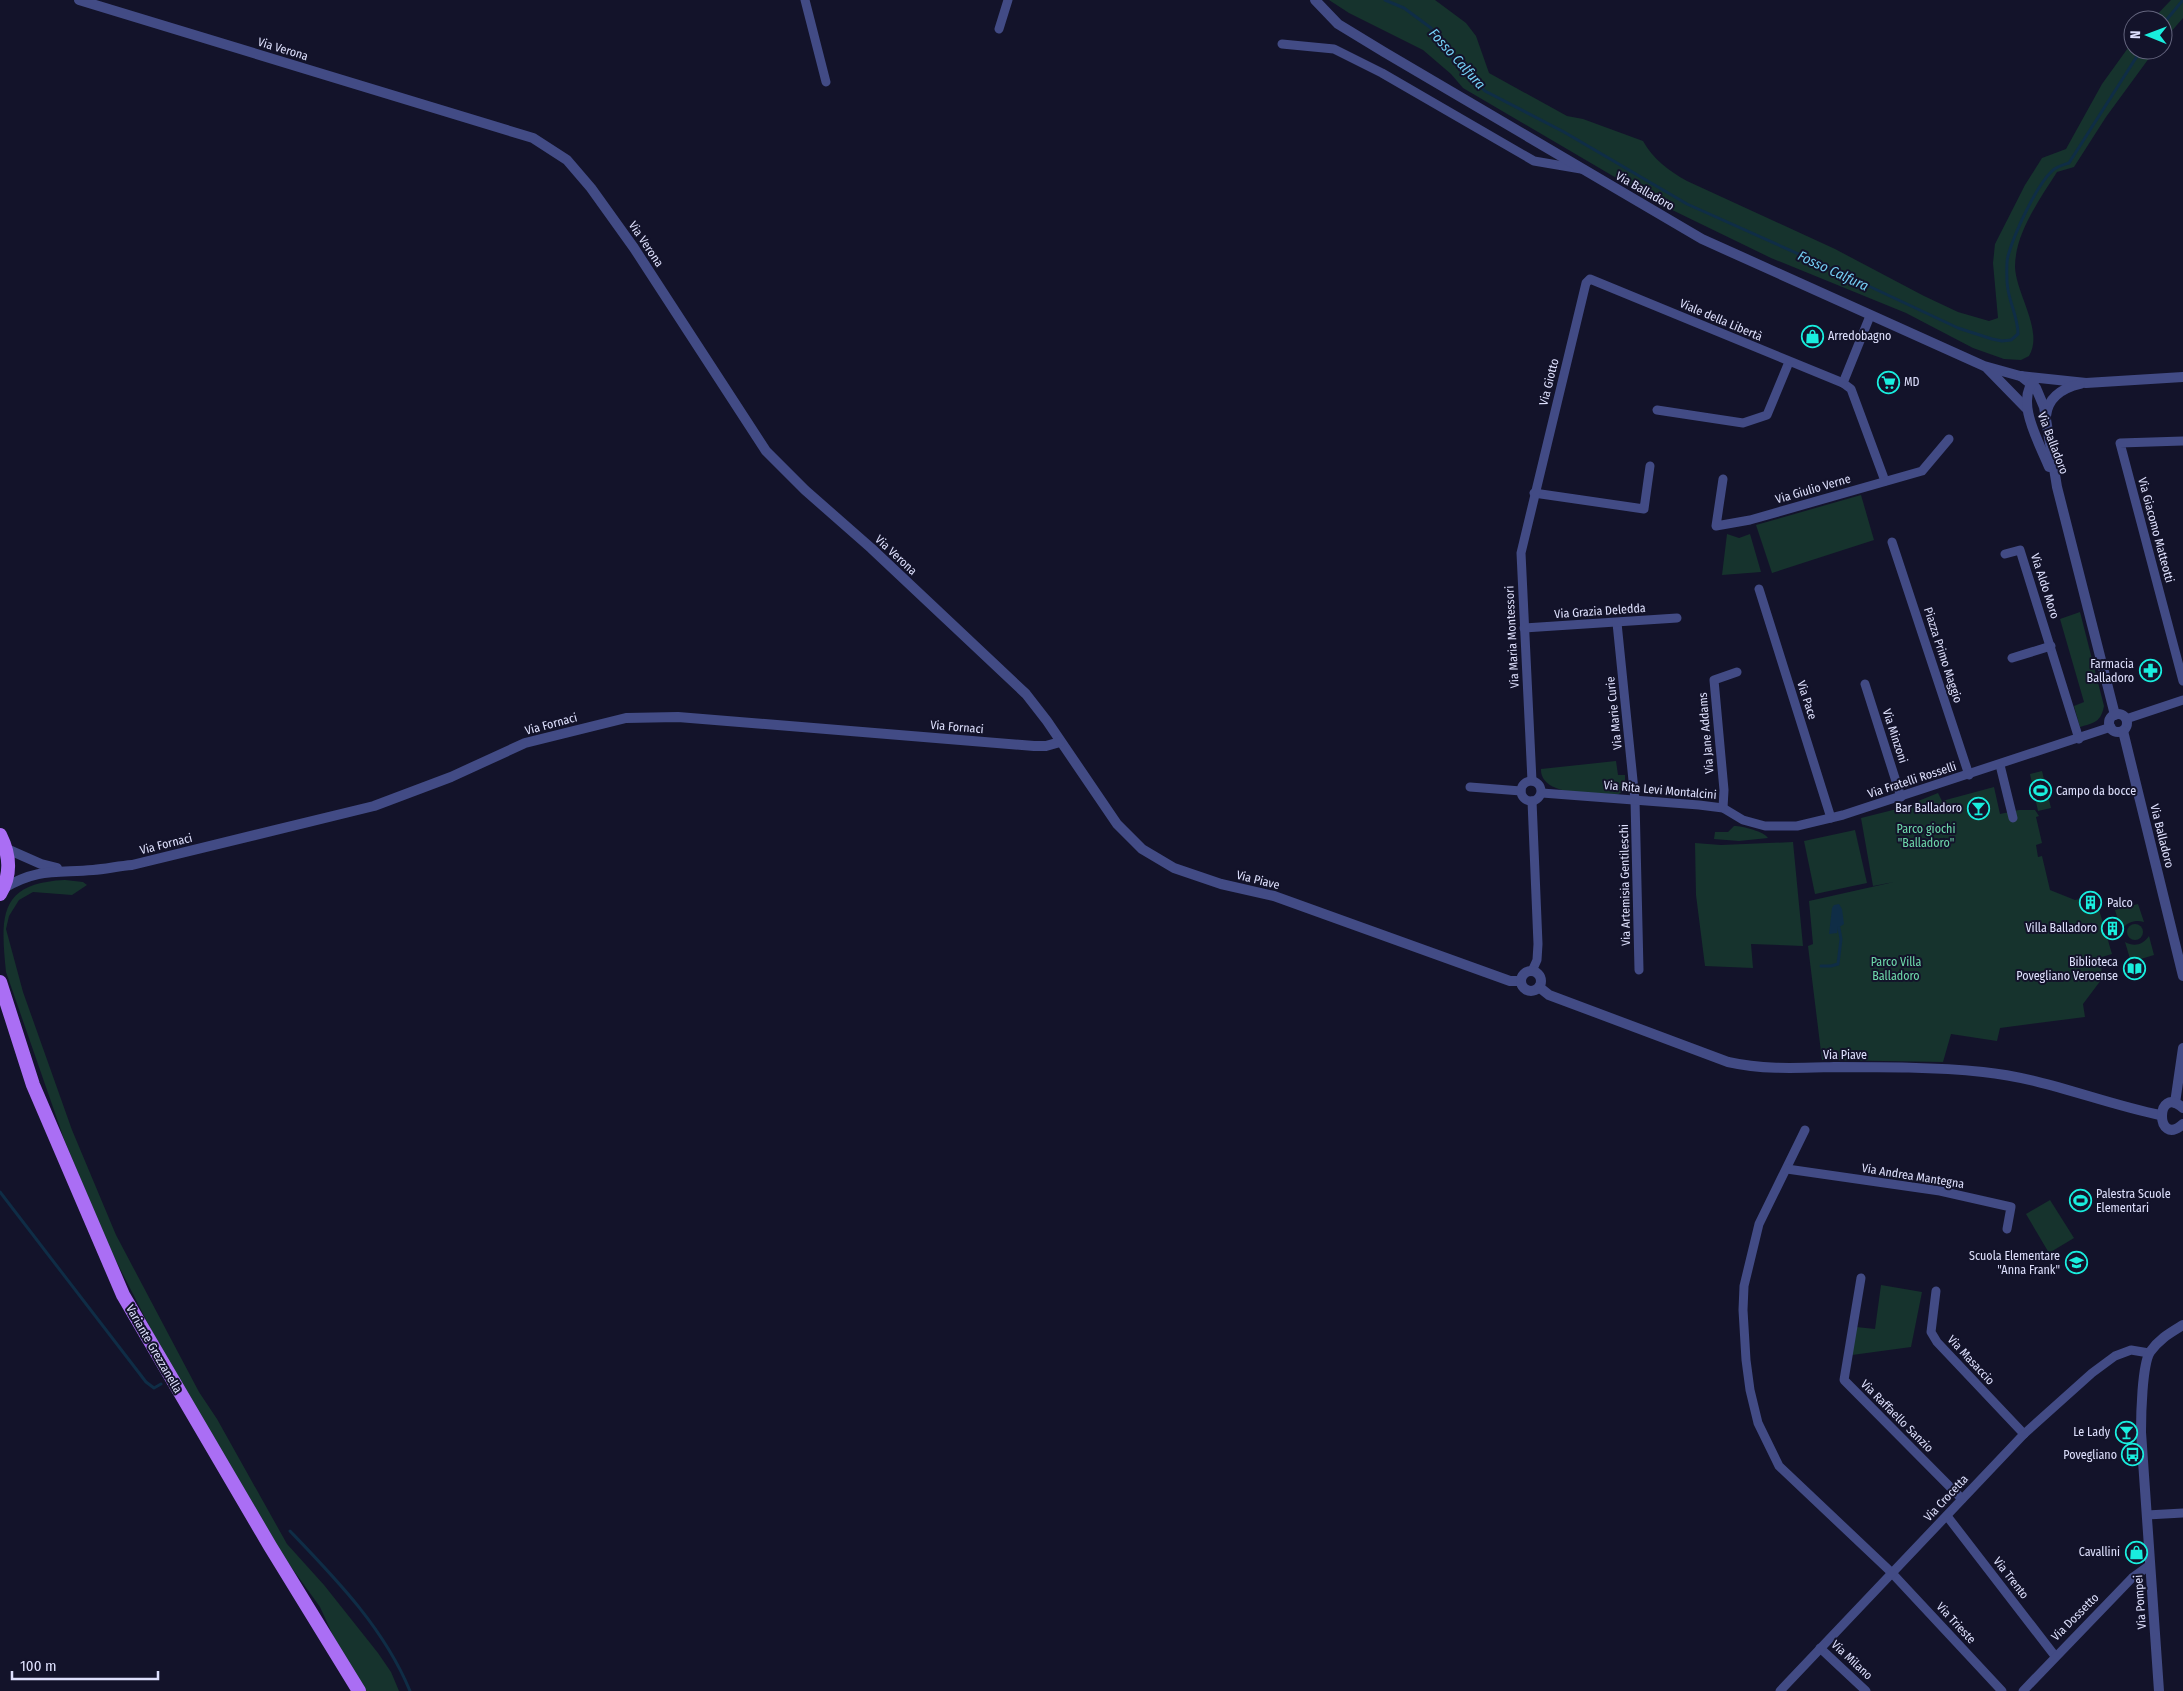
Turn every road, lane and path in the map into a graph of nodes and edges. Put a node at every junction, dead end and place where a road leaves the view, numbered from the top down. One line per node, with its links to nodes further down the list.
1 (79, 0): 41 (street, Via Verona)
2 (805, 0): 7 (street)
3 (1008, 0): 5 (street)
4 (1315, 0): 8 (street, Via Balladoro)
5 (999, 29)
6 (1282, 44): 8 (street)
7 (826, 82)
8 (1584, 169): 10 (street, Via Balladoro)
9 (1590, 279): 11 (street, Viale della Libertà); 26 (street, Via Giotto)
10 (1870, 316): 12 (street, Via Balladoro); 15 (street)
11 (1789, 362): 15 (street, Viale della Libertà); 18 (street)
12 (1984, 366): 14 (street, Via Balladoro); 17 (street, Via Balladoro)
13 (2183, 377): 16 (street)
14 (2035, 381): 16 (street); 17 (street, Via Balladoro); 19 (street, Via Balladoro)
15 (1843, 383): 24 (street)
16 (2086, 383): 19 (street, Via Balladoro)
17 (2026, 408): 25 (street, Via Balladoro)
18 (1657, 410)
19 (2046, 417): 25 (street, Via Balladoro)
20 (1949, 439): 24 (street, Via Giulio Verne)
21 (2183, 441): 36 (street, Via Giacomo Matteotti)
22 (1650, 466): 26 (street)
23 (1723, 479): 24 (street, Via Giulio Verne)
24 (1886, 481)
25 (2056, 487): 39 (street, Via Balladoro)
26 (1534, 493): 32 (street, Via Maria Montessori)
27 (1892, 542): 47 (street, Piazza Primo Maggio)
28 (2005, 554): 33 (street, Via Aldo Moro)
29 (1759, 589): 56 (street, Via Pace)
30 (1677, 618): 31 (street, Via Grazia Deledda)
31 (1617, 623): 32 (street, Via Grazia Deledda); 53 (street, Via Marie Curie)
32 (1524, 628): 48 (street, Via Maria Montessori)
33 (2051, 646): 34 (street); 44 (street, Via Aldo Moro)
34 (2012, 658)
35 (1737, 672): 55 (street, Via Jane Addams)
36 (2183, 681)
37 (1865, 684): 52 (street, Via Minzoni)
38 (2183, 700): 40 (street)
39 (2115, 715): 40 (street); 42 (street)
40 (2126, 719): 43 (street)
41 (1047, 721): 45 (street, Via Piave)
42 (2111, 727): 43 (street); 44 (street, Via Fratelli Rosselli)
43 (2122, 731): 64 (street, Via Balladoro)
44 (2079, 739): 46 (street, Via Fratelli Rosselli)
45 (1060, 742): 60 (street, Via Fornaci); 65 (street, Via Piave)
46 (2000, 765): 47 (street, Via Fratelli Rosselli); 57 (street)
47 (1969, 775): 52 (street, Via Fratelli Rosselli)
48 (1532, 780): 50 (street); 51 (street)
49 (1470, 787): 50 (street)
50 (1521, 791): 54 (street)
51 (1542, 793): 53 (street, Via Rita Levi Montalcini); 54 (street)
52 (1901, 797): 56 (street, Via Fratelli Rosselli)
53 (1635, 800): 55 (street, Via Rita Levi Montalcini); 62 (street, Via Artemisia Gentileschi)
54 (1532, 801): 63 (street)
55 (1723, 808): 56 (street, Via Rita Levi Montalcini)
56 (1831, 818)
57 (2013, 818)
58 (0, 835): 59 (main road)
59 (7, 849): 60 (street); 61 (main road)
60 (65, 870): 61 (street)
61 (2, 891)
62 (1639, 970)
63 (1532, 971): 65 (street); 67 (street)
64 (2183, 976)
65 (1521, 981): 67 (street)
66 (0, 982): 88 (main road, Variante Grezzanella)
67 (1539, 987): 70 (street, Via Piave)
68 (2183, 1048): 69 (street)
69 (2179, 1106): 70 (street)
70 (2160, 1115): 71 (street)
71 (2183, 1124)
72 (1805, 1130): 73 (street, Via Trieste)
73 (1786, 1169): 74 (street, Via Andrea Mantegna); 85 (street, Via Trieste)
74 (2007, 1229)
75 (1861, 1278): 80 (street, Via Raffaello Sanzio)
76 (1936, 1291): 79 (street, Via Masaccio)
77 (2183, 1325): 78 (street, Via Pompei)
78 (2149, 1354): 79 (street, Via Crocetta); 82 (street, Via Pompei)
79 (2024, 1434): 80 (street, Via Crocetta)
80 (1962, 1500): 83 (street, Via Crocetta)
81 (2183, 1513): 82 (street)
82 (2148, 1515): 84 (street, Via Pompei)
83 (1947, 1516): 85 (street, Via Crocetta); 87 (street, Via Trento)
84 (2150, 1565): 87 (street, Via Dossetto); 93 (street, Via Pompei)
85 (1891, 1572): 86 (street, Via Crocetta); 91 (street, Via Trieste)
86 (1820, 1648): 89 (street, Via Crocetta); 90 (street, Via Milano)
87 (2055, 1656): 92 (street, Via Dossetto)
88 (359, 1691)
89 (1780, 1691)
90 (1866, 1691)
91 (2002, 1691)
92 (2023, 1691)
93 (2159, 1691)

